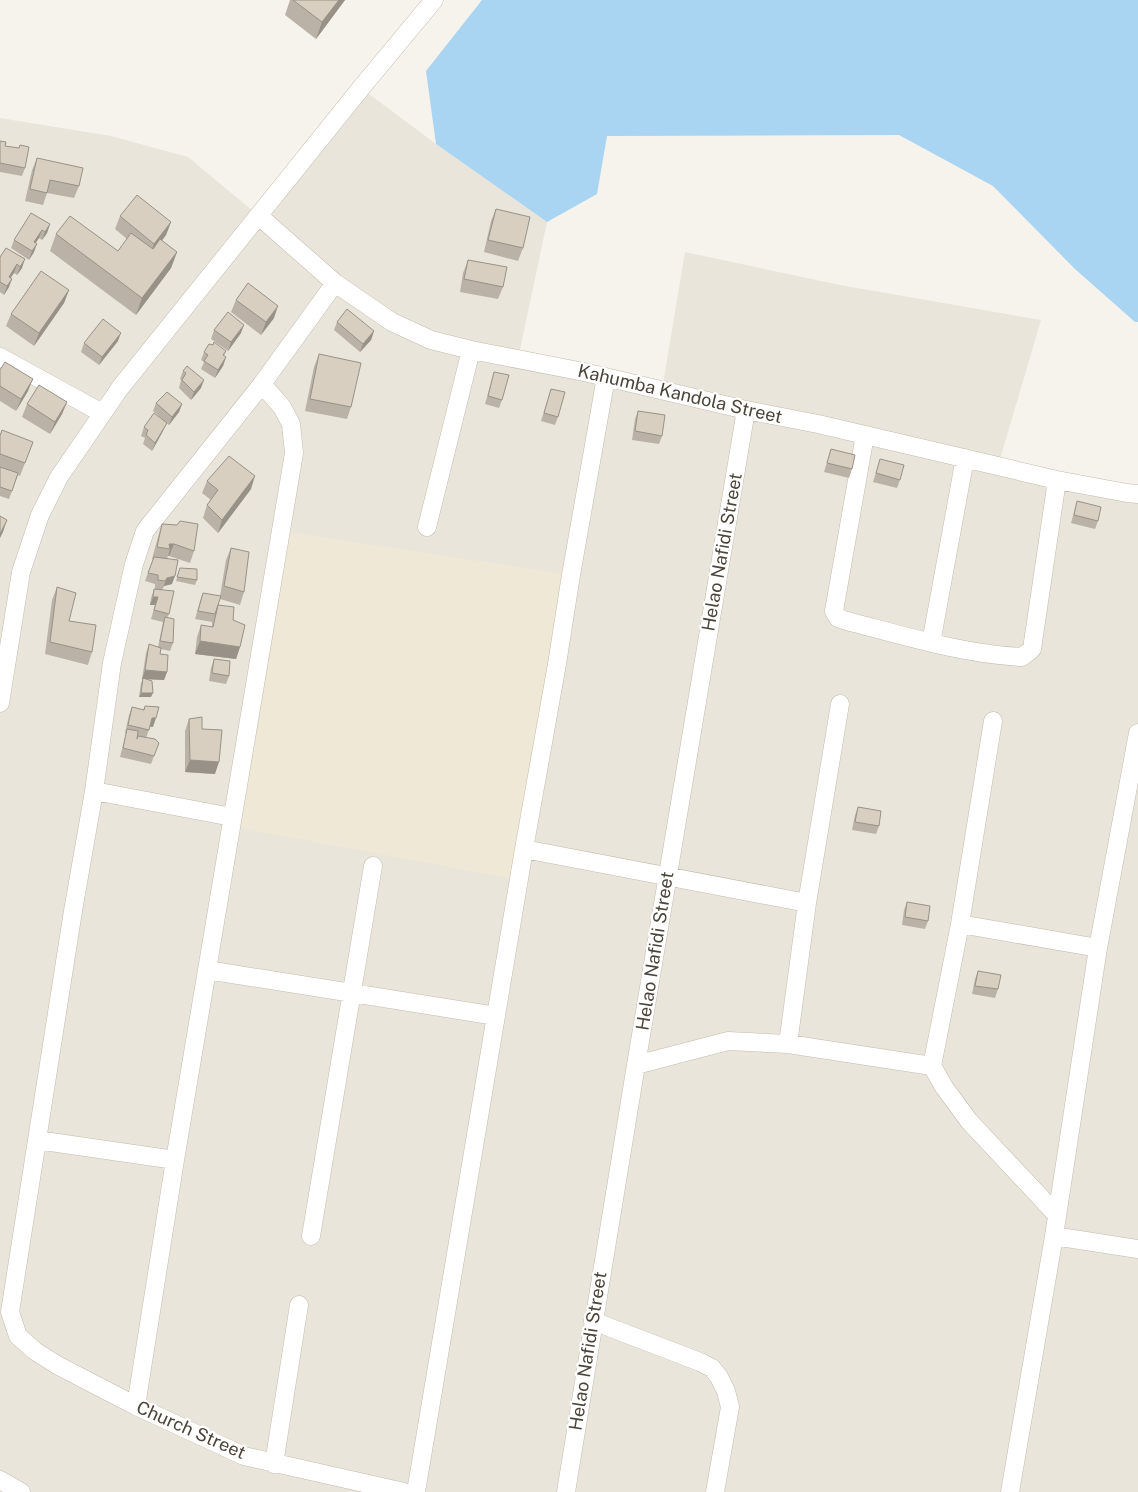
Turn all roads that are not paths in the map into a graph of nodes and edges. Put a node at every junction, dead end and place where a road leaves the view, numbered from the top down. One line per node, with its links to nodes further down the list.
1 (434, 0): 2 (street)
2 (259, 216): 3 (street, Kahumba Kandola Street); 9 (street)
3 (335, 283): 4 (street, Kahumba Kandola Street); 7 (street)
4 (471, 350): 6 (street, Kahumba Kandola Street); 14 (street)
5 (0, 357): 9 (street)
6 (606, 378): 8 (street, Kahumba Kandola Street); 23 (street)
7 (262, 384): 20 (street); 22 (street)
8 (746, 410): 10 (street, Kahumba Kandola Street); 25 (street, Helao Nafidi Street)
9 (102, 413): 16 (street)
10 (865, 435): 11 (street, Kahumba Kandola Street); 15 (street)
11 (965, 458): 12 (street, Kahumba Kandola Street); 15 (street)
12 (1057, 480): 13 (street, Kahumba Kandola Street); 15 (street)
13 (1138, 494)
14 (427, 527)
15 (931, 643)
16 (0, 703)
17 (840, 704): 26 (street)
18 (994, 721): 27 (street)
19 (1138, 733): 21 (street)
20 (94, 791): 22 (street); 35 (street)
21 (1133, 793): 28 (street)
22 (232, 816): 29 (street)
23 (524, 849): 25 (street); 31 (street)
24 (373, 866): 30 (street)
25 (667, 875): 26 (street); 33 (street, Helao Nafidi Street)
26 (807, 902): 32 (street)
27 (960, 924): 28 (street); 34 (street)
28 (1098, 948): 37 (street)
29 (207, 970): 30 (street); 36 (street)
30 (352, 993): 31 (street); 38 (street)
31 (496, 1016): 48 (street)
32 (788, 1044): 33 (street); 34 (street)
33 (636, 1066): 42 (street, Helao Nafidi Street)
34 (932, 1066): 37 (street)
35 (37, 1140): 36 (street); 43 (street, Church Street)
36 (175, 1160): 43 (street)
37 (1057, 1215): 39 (street)
38 (312, 1236)
39 (1054, 1236): 40 (street); 51 (street)
40 (1138, 1249)
41 (299, 1305): 44 (street)
42 (593, 1320): 49 (street, Helao Nafidi Street); 50 (street)
43 (136, 1406): 44 (street, Church Street)
44 (274, 1464): 47 (street, Church Street)
45 (0, 1480): 46 (street)
46 (22, 1492)
47 (404, 1492)
48 (416, 1492)
49 (566, 1492)
50 (714, 1492)
51 (1010, 1492)

